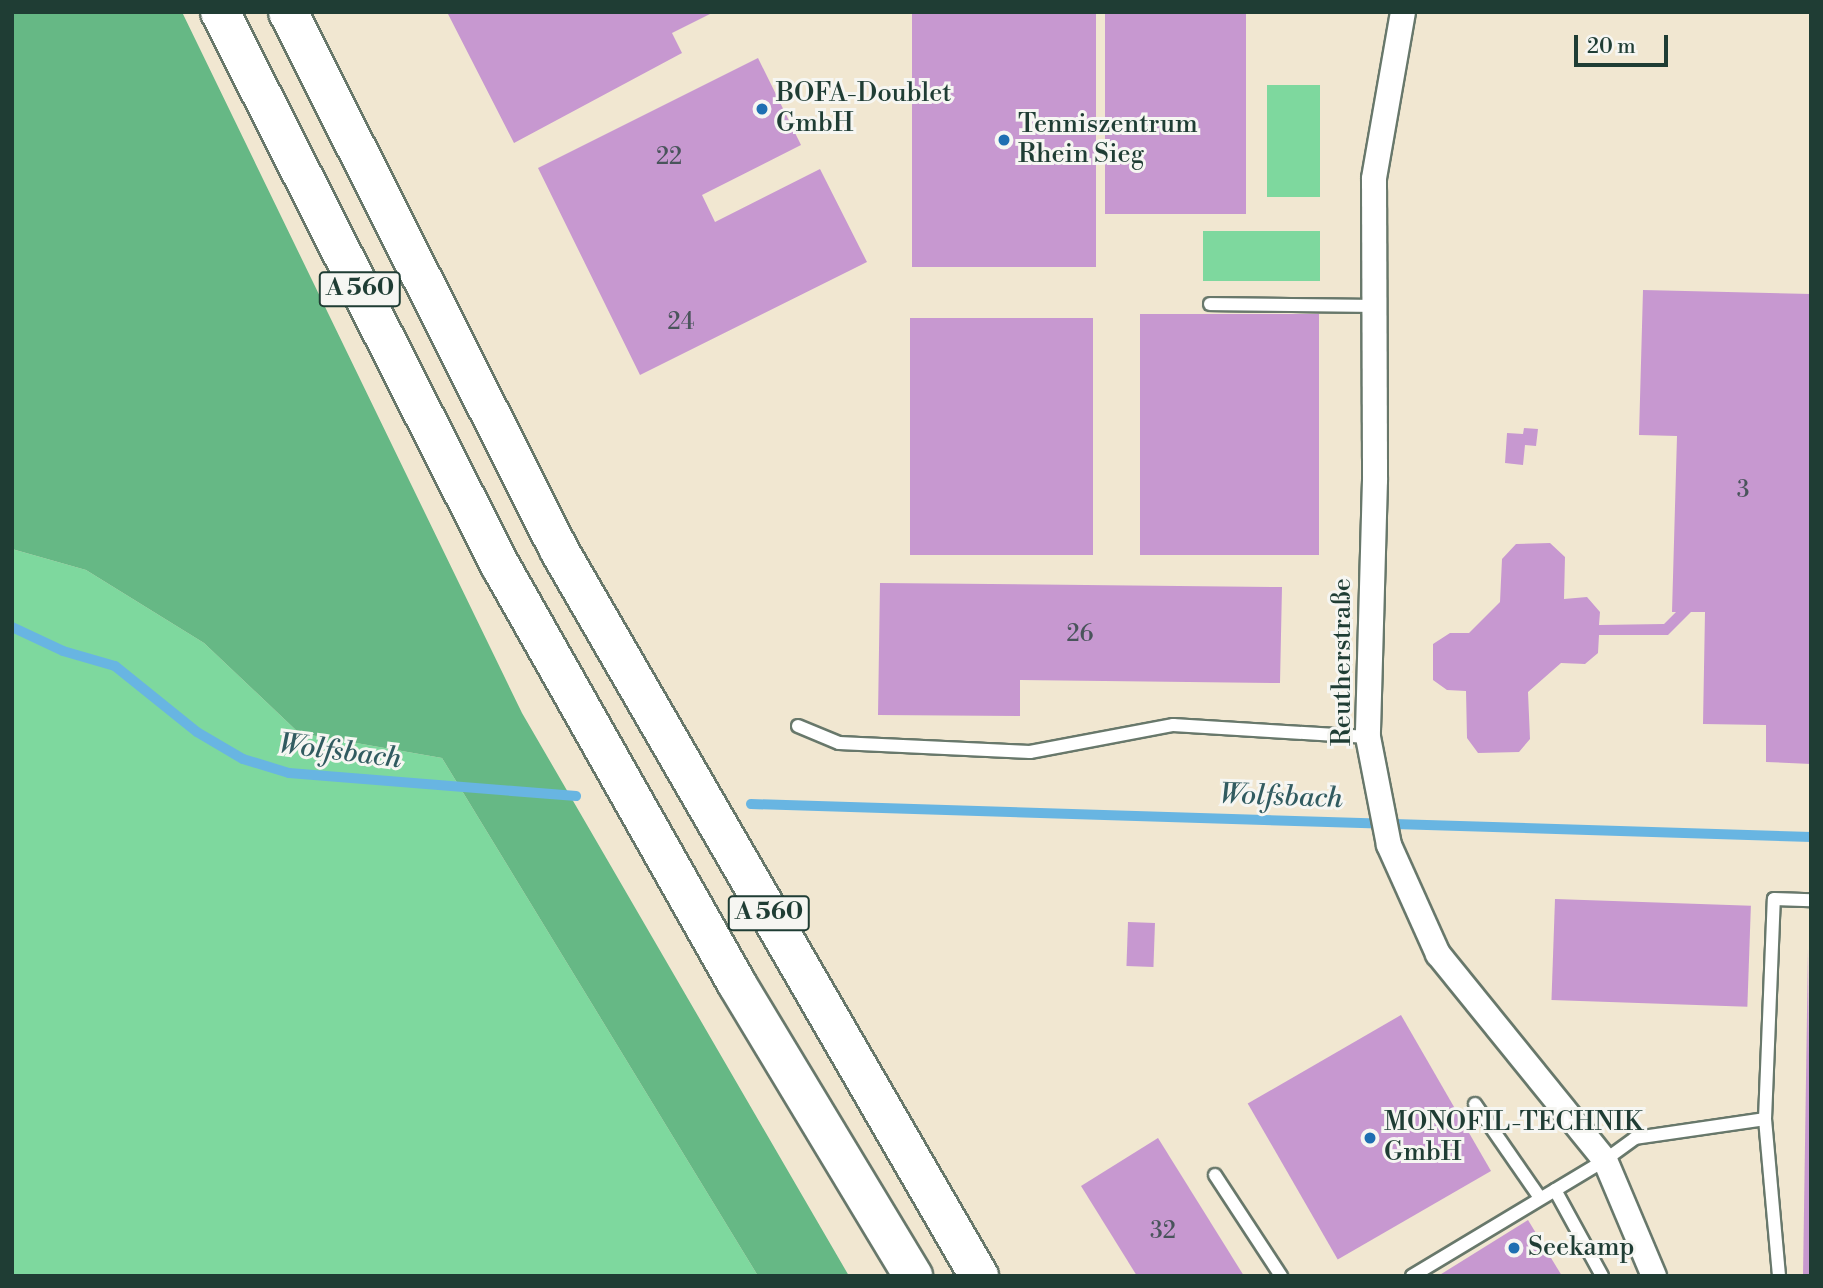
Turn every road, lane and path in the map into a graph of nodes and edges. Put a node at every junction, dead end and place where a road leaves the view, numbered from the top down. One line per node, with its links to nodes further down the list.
1 (220, 12): 15 (highway, A 560)
2 (289, 12): 16 (highway, A 560)
3 (1404, 12): 5 (street, Reutherstraße)
4 (1210, 304): 5 (lane)
5 (1373, 306): 7 (street, Reutherstraße)
6 (798, 726): 7 (lane)
7 (1368, 737): 11 (street, Reutherstraße)
8 (1811, 900): 10 (lane)
9 (1475, 1104): 14 (lane)
10 (1765, 1119): 11 (lane); 21 (lane)
11 (1605, 1160): 13 (lane); 20 (street, Reutherstraße)
12 (1215, 1175): 17 (lane)
13 (1555, 1190): 14 (lane); 19 (lane)
14 (1540, 1198): 18 (lane)
15 (913, 1276)
16 (979, 1276)
17 (1281, 1276)
18 (1412, 1276)
19 (1602, 1276)
20 (1654, 1276)
21 (1779, 1276)

